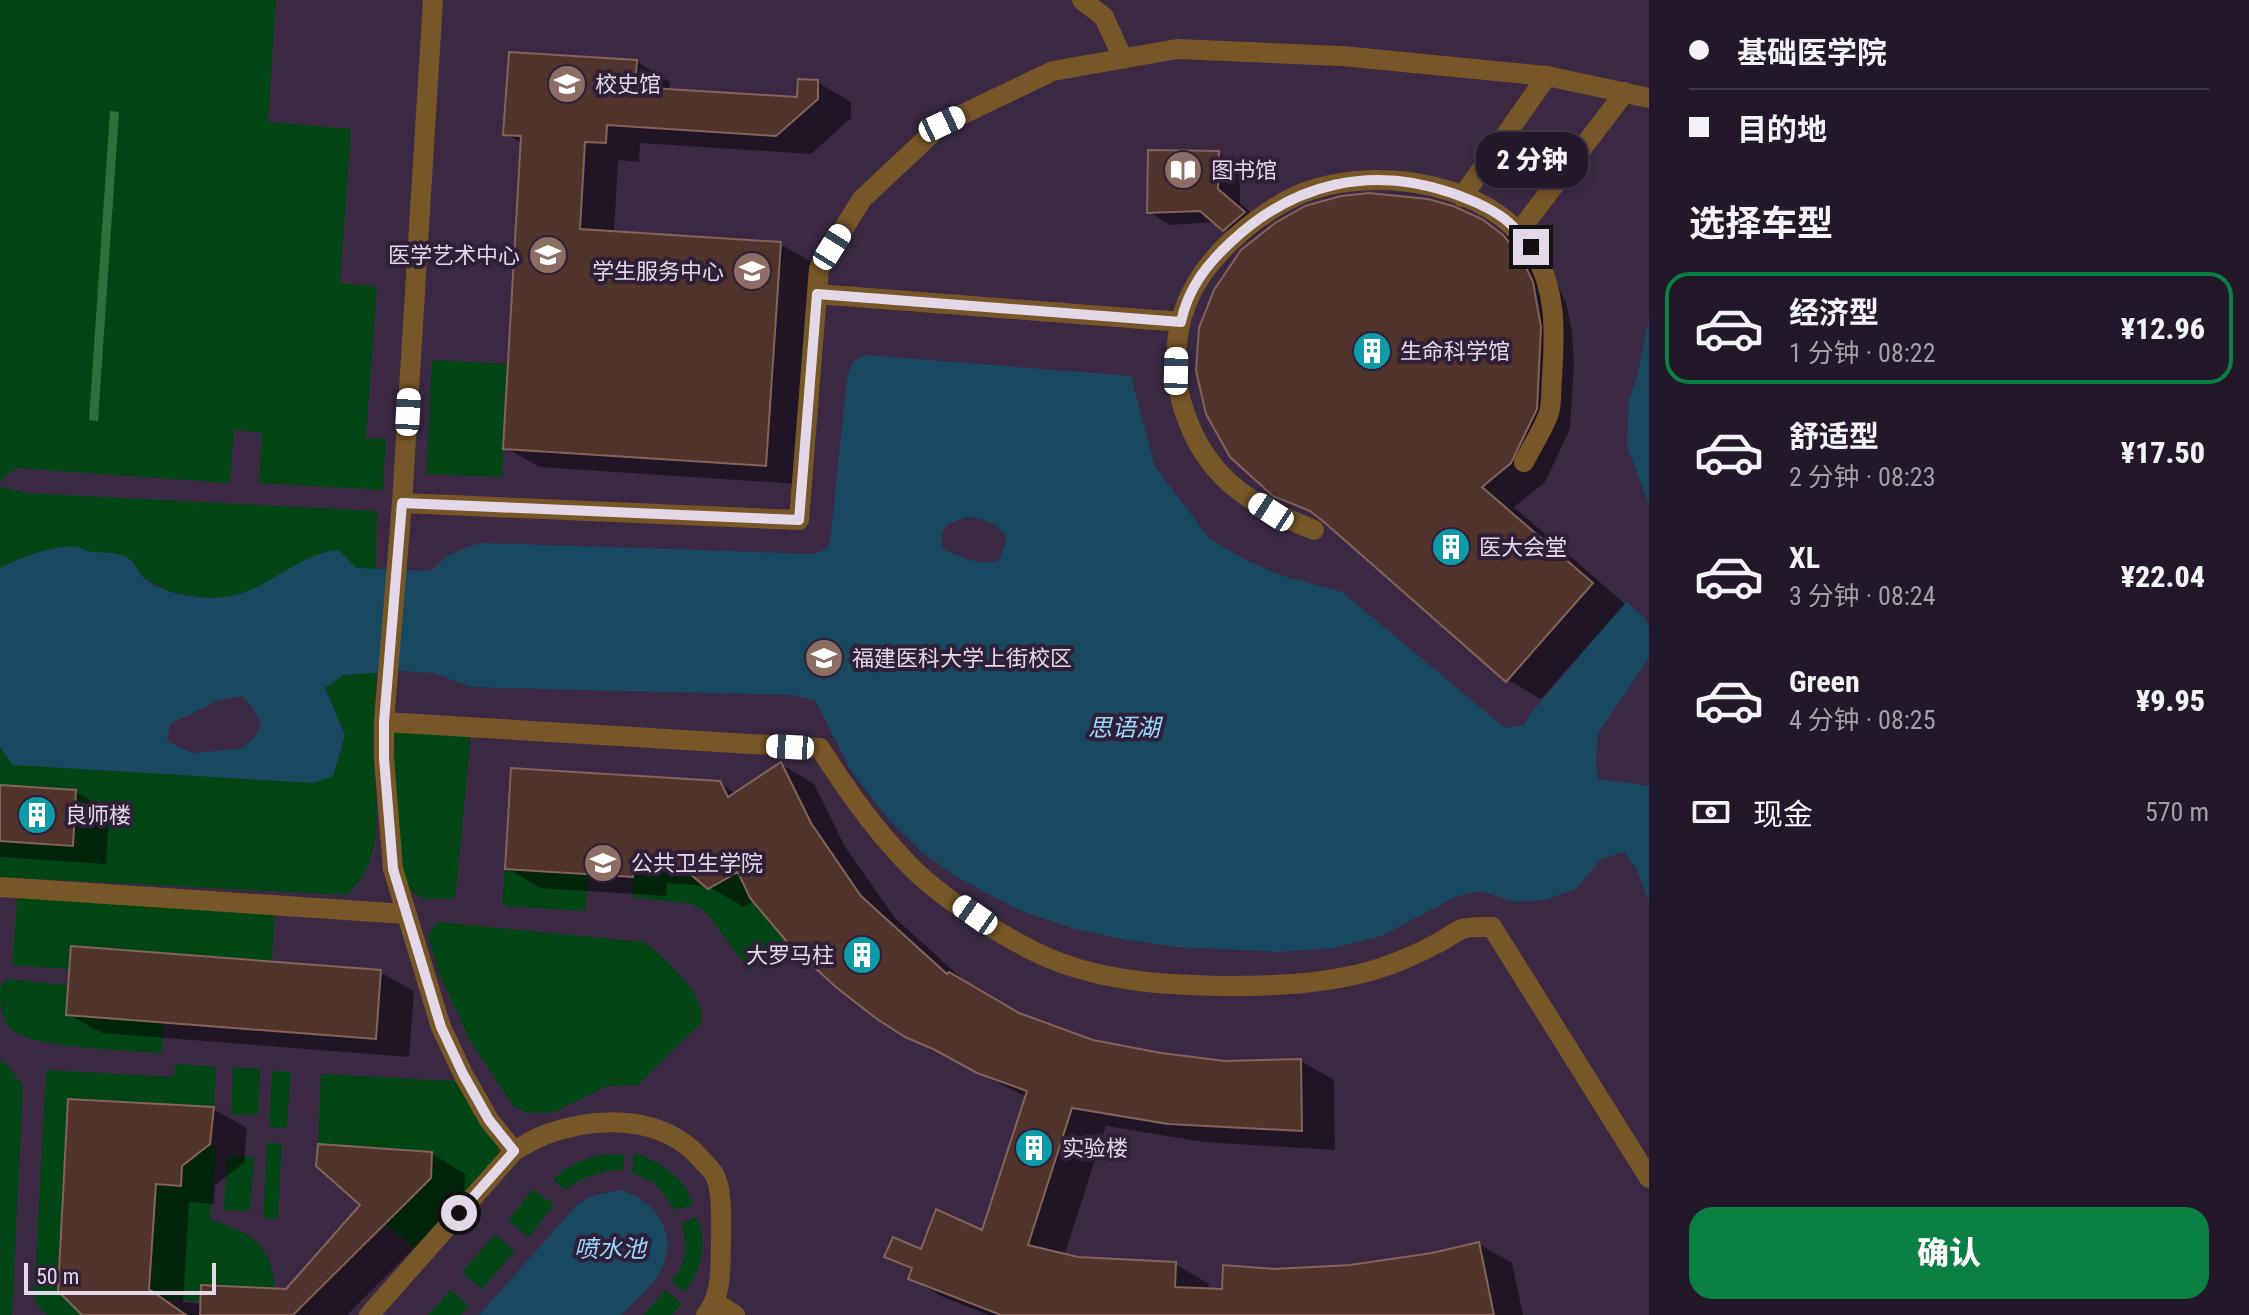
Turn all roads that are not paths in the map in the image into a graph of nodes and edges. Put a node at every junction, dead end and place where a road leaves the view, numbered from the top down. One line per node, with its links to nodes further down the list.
1 (433, 0): 12 (street)
2 (1082, 0): 3 (street)
3 (1123, 59): 4 (street); 9 (street)
4 (1547, 76): 5 (street); 7 (street)
5 (1625, 92): 6 (street); 8 (street)
6 (1649, 98)
7 (1462, 197): 8 (street); 10 (street)
8 (1518, 233): 11 (street)
9 (817, 294): 10 (street); 12 (street)
10 (1181, 322): 13 (street)
11 (1524, 462)
12 (402, 503): 14 (street)
13 (1314, 530)
14 (384, 722): 16 (street); 18 (street)
15 (0, 887): 16 (street)
16 (406, 914): 17 (street)
17 (514, 1151): 19 (street); 20 (street)
18 (1649, 1178)
19 (711, 1309): 21 (street)
20 (369, 1315)
21 (735, 1315)

